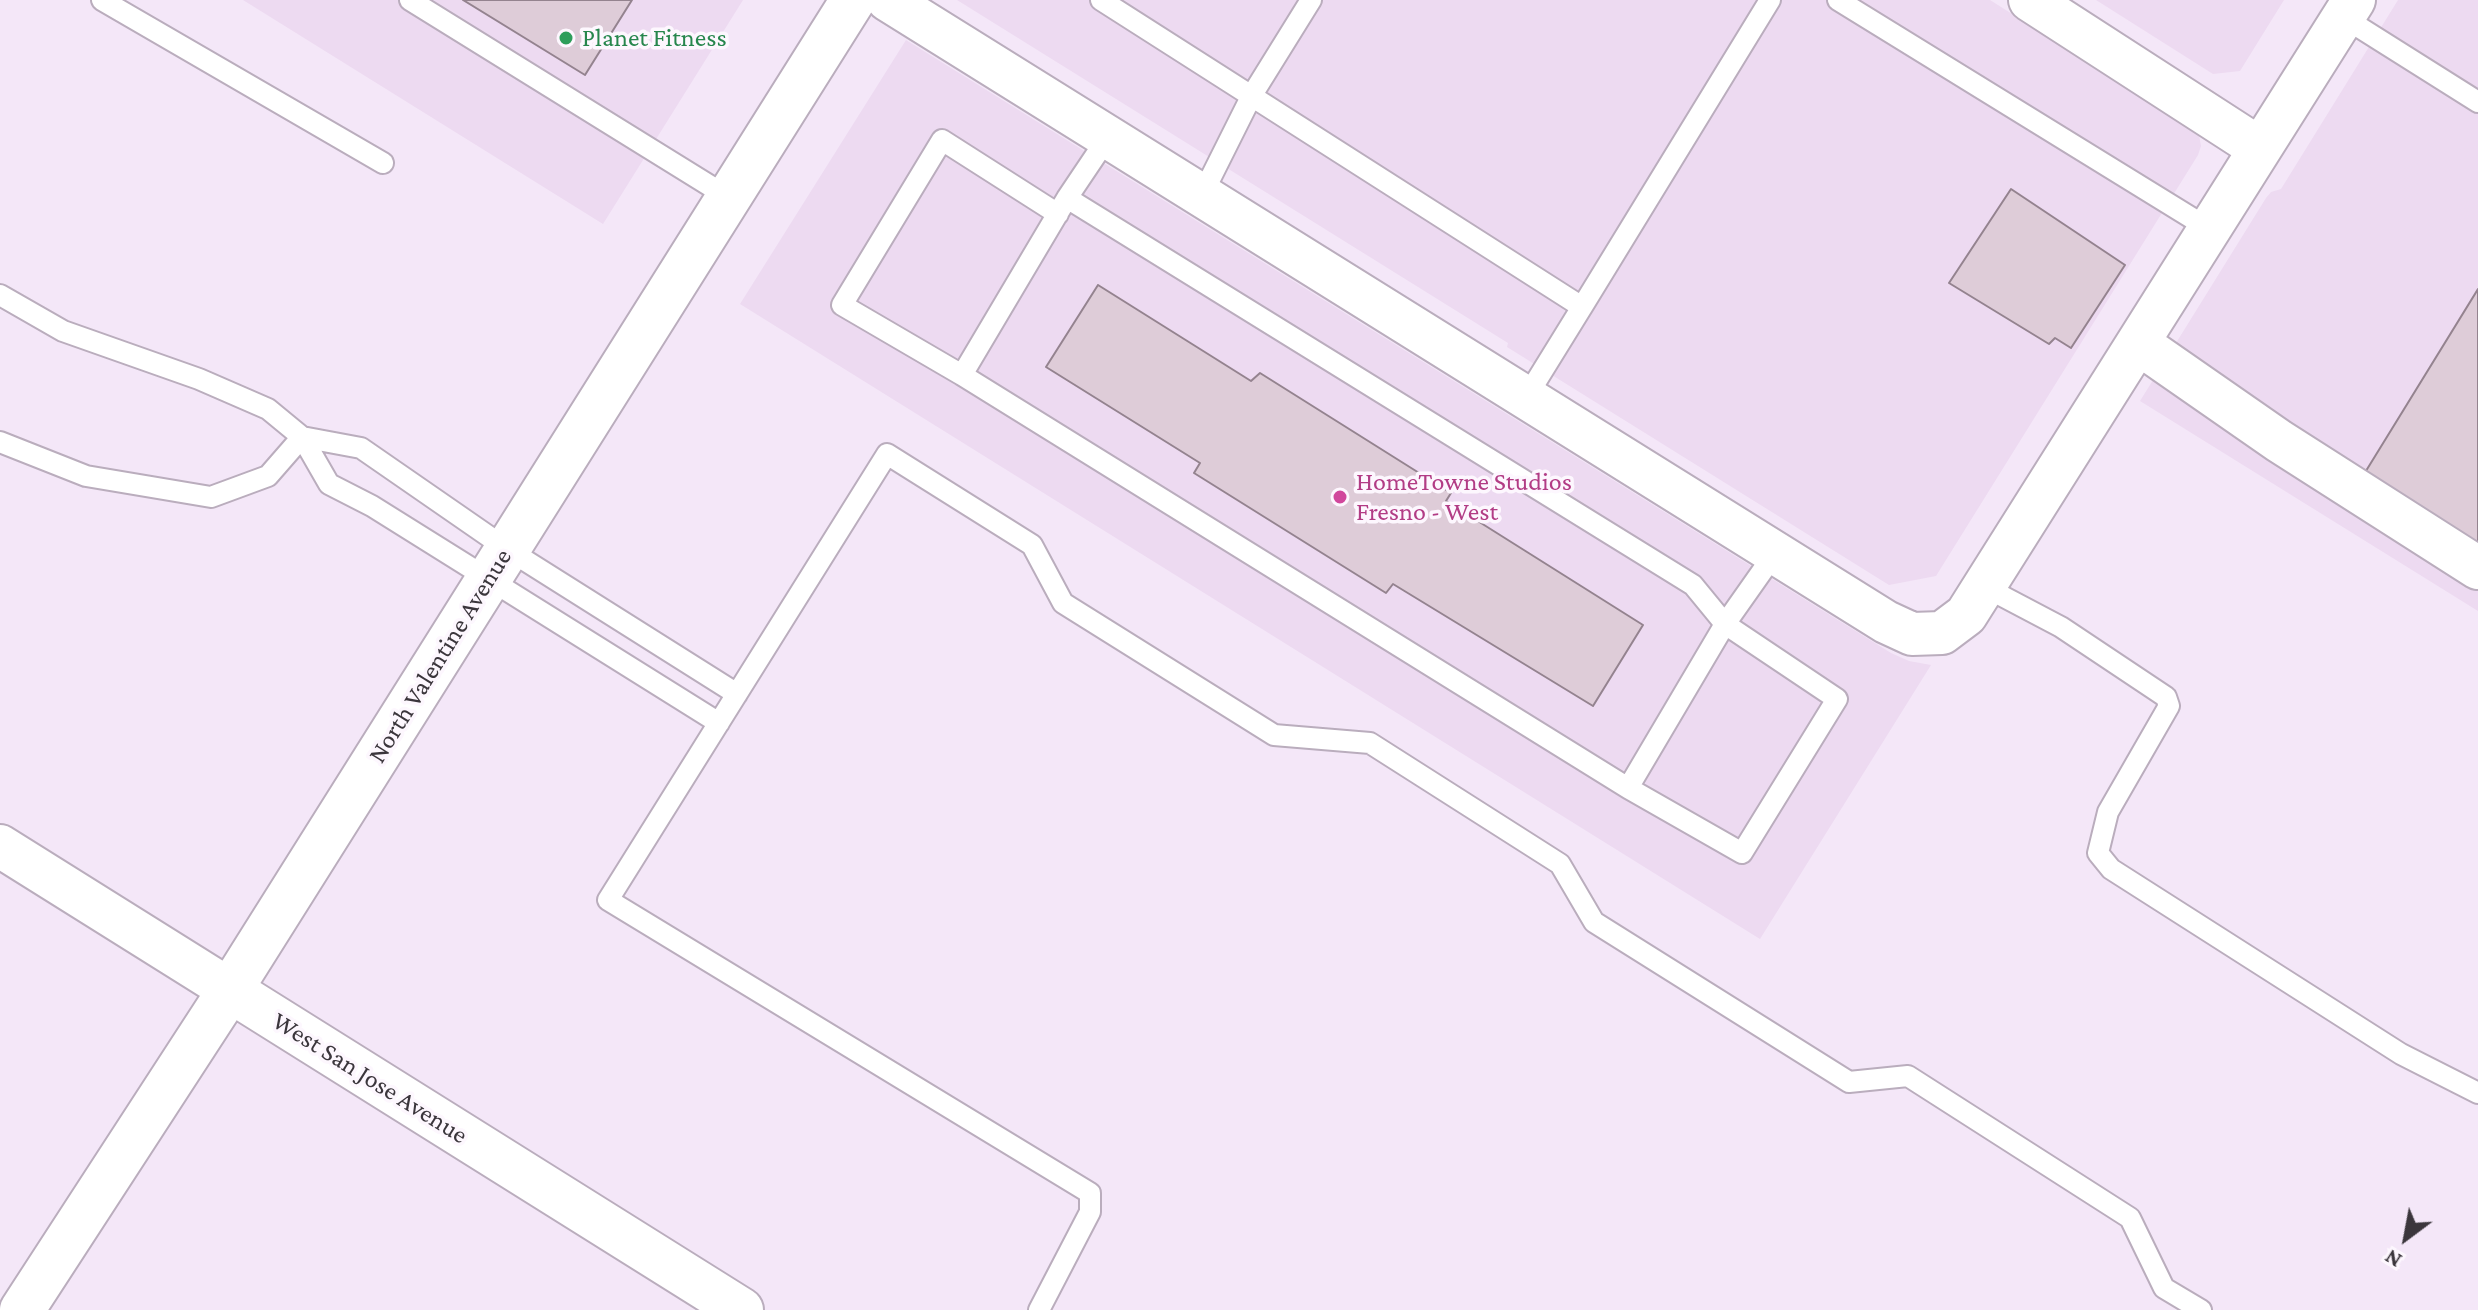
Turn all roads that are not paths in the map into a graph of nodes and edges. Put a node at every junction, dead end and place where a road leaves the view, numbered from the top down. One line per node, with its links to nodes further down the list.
1 (102, 0): 15 (lane)
2 (410, 0): 17 (lane)
3 (853, 0): 17 (street, North Valentine Avenue)
4 (888, 0): 13 (street)
5 (1101, 0): 11 (lane)
6 (1311, 0): 11 (lane)
7 (1770, 0): 21 (lane)
8 (1838, 0): 19 (lane)
9 (2030, 0): 14 (street)
10 (2349, 8): 12 (lane); 14 (street)
11 (1252, 95): 16 (lane); 21 (lane)
12 (2478, 102)
13 (1108, 137): 16 (street); 18 (lane)
14 (2259, 148): 19 (street)
15 (383, 163)
16 (1202, 195): 24 (street)
17 (728, 197): 28 (street, North Valentine Avenue)
18 (1063, 206): 23 (lane); 23 (lane); 31 (lane)
19 (2208, 228): 22 (street)
20 (0, 295): 25 (lane)
21 (1582, 307): 24 (lane)
22 (2138, 343): 29 (street); 30 (street)
23 (962, 375): 34 (lane)
24 (1527, 396): 27 (street)
25 (302, 437): 26 (lane); 28 (lane); 28 (lane)
26 (0, 442)
27 (1775, 553): 30 (street); 31 (lane)
28 (498, 565): 32 (lane); 33 (lane); 36 (street, North Valentine Avenue)
29 (2478, 568)
30 (1985, 587): 37 (lane)
31 (1725, 624): 34 (lane); 34 (lane)
32 (737, 694): 33 (lane); 41 (lane)
33 (719, 723): 40 (lane)
34 (1628, 788)
35 (0, 846): 36 (street, West San Jose Avenue)
36 (230, 990): 38 (street, North Valentine Avenue); 39 (street, West San Jose Avenue)
37 (2478, 1093)
38 (22, 1310)
39 (741, 1310)
40 (1039, 1310)
41 (2201, 1310)

